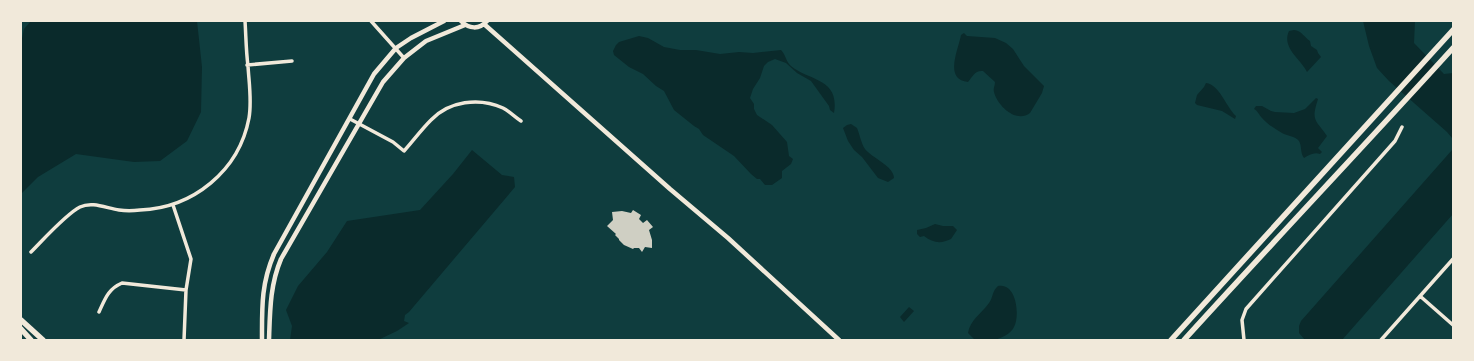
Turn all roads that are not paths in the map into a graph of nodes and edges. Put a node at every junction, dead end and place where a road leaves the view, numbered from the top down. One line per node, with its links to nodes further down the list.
1 (245, 21): 12 (street)
2 (371, 21): 8 (street)
3 (444, 21): 8 (street)
4 (461, 21): 6 (street)
5 (486, 23): 6 (street); 31 (street)
6 (465, 25): 10 (street)
7 (1453, 30): 32 (main road)
8 (396, 48): 10 (street); 13 (street)
9 (1453, 48): 33 (main road)
10 (404, 58): 15 (street)
11 (292, 61): 12 (street)
12 (248, 64): 17 (street)
13 (350, 118): 15 (street); 29 (street)
14 (521, 121): 15 (street)
15 (358, 123): 30 (street)
16 (1402, 126): 34 (street)
17 (173, 205): 18 (street); 20 (street)
18 (31, 252)
19 (1453, 259): 21 (street)
20 (186, 290): 22 (street); 28 (street)
21 (1420, 296): 24 (street); 35 (street)
22 (99, 312)
23 (21, 320): 27 (main road)
24 (1453, 325)
25 (21, 329): 26 (main road)
26 (31, 340)
27 (43, 340)
28 (184, 340)
29 (262, 340)
30 (269, 340)
31 (839, 340)
32 (1170, 340)
33 (1184, 340)
34 (1244, 340)
35 (1381, 340)

